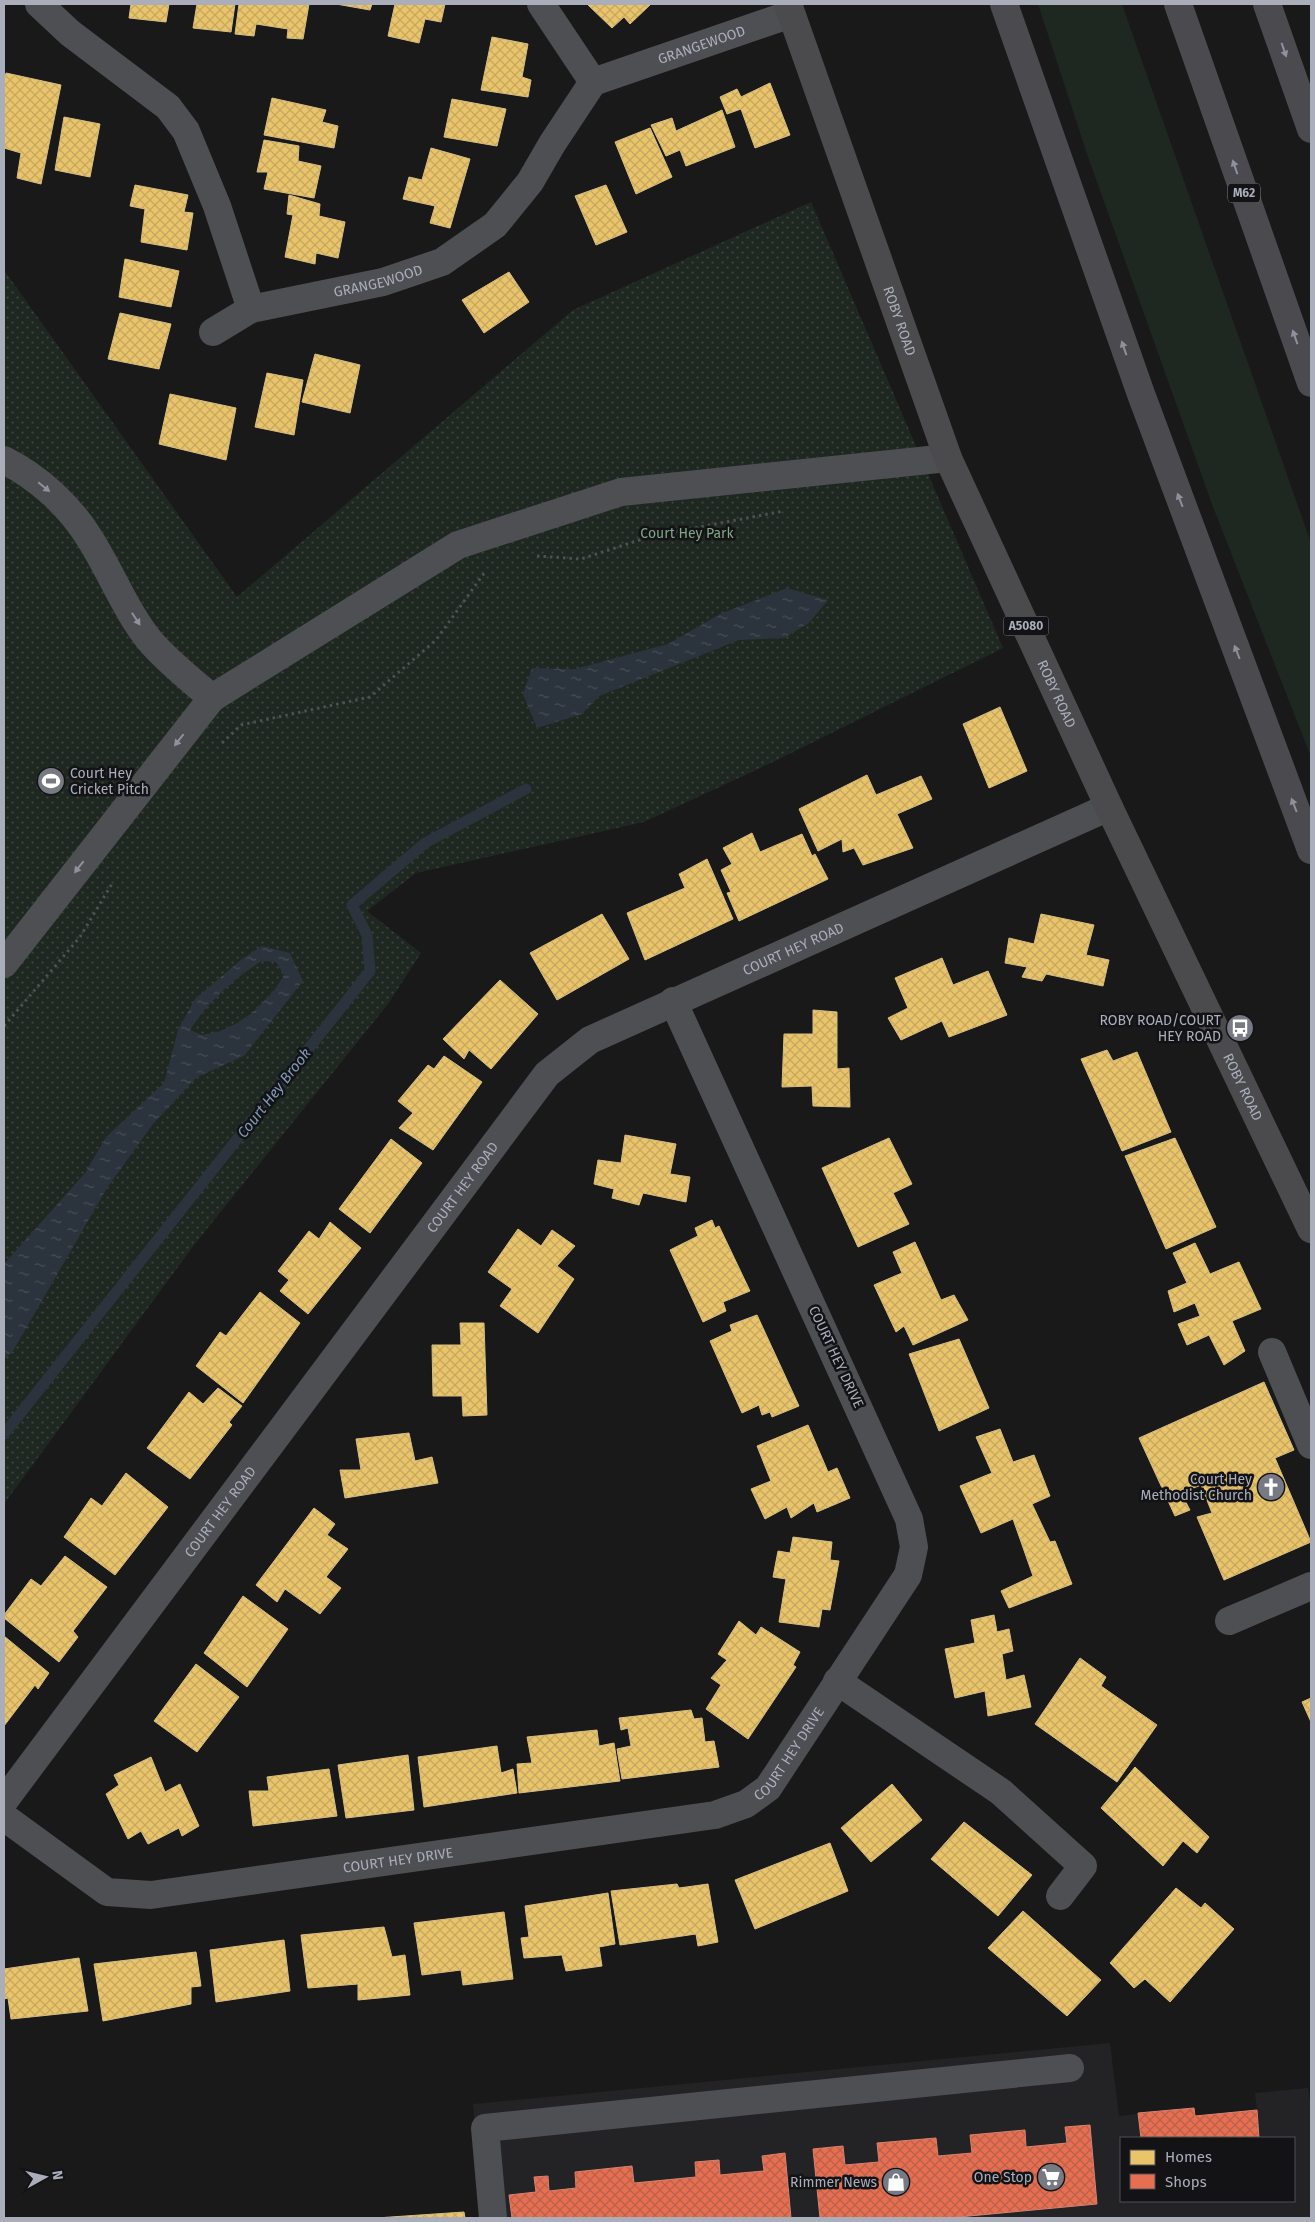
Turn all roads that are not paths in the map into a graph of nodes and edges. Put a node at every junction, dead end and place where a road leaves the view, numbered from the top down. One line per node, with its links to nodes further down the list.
1 (39, 4): 9 (street)
2 (542, 4): 7 (street)
3 (1004, 4): 16 (highway, one-way to 3)
4 (1178, 4): 11 (highway, M62, one-way to 4)
5 (1268, 4): 8 (highway, one-way to 8)
6 (790, 9): 7 (street, GRANGEWOOD); 12 (main road, ROBY ROAD / A5080)
7 (593, 82): 9 (street, GRANGEWOOD)
8 (1311, 129)
9 (251, 308): 10 (street)
10 (213, 332)
11 (1311, 383)
12 (948, 458): 14 (street); 15 (main road, ROBY ROAD / A5080)
13 (4, 460): 14 (street, one-way to 14)
14 (212, 698): 17 (street, one-way to 17)
15 (1109, 807): 18 (street, COURT HEY ROAD); 19 (main road, ROBY ROAD / A5080)
16 (1311, 850)
17 (4, 964)
18 (673, 1001): 24 (street, COURT HEY DRIVE); 25 (street, COURT HEY ROAD)
19 (1311, 1229)
20 (1272, 1352): 21 (street)
21 (1311, 1445)
22 (1311, 1586): 23 (street)
23 (1229, 1622)
24 (837, 1681): 26 (street, COURT HEY DRIVE); 27 (street)
25 (4, 1801)
26 (4, 1817)
27 (1060, 1896)
28 (1070, 2068): 29 (street)
29 (493, 2218)

